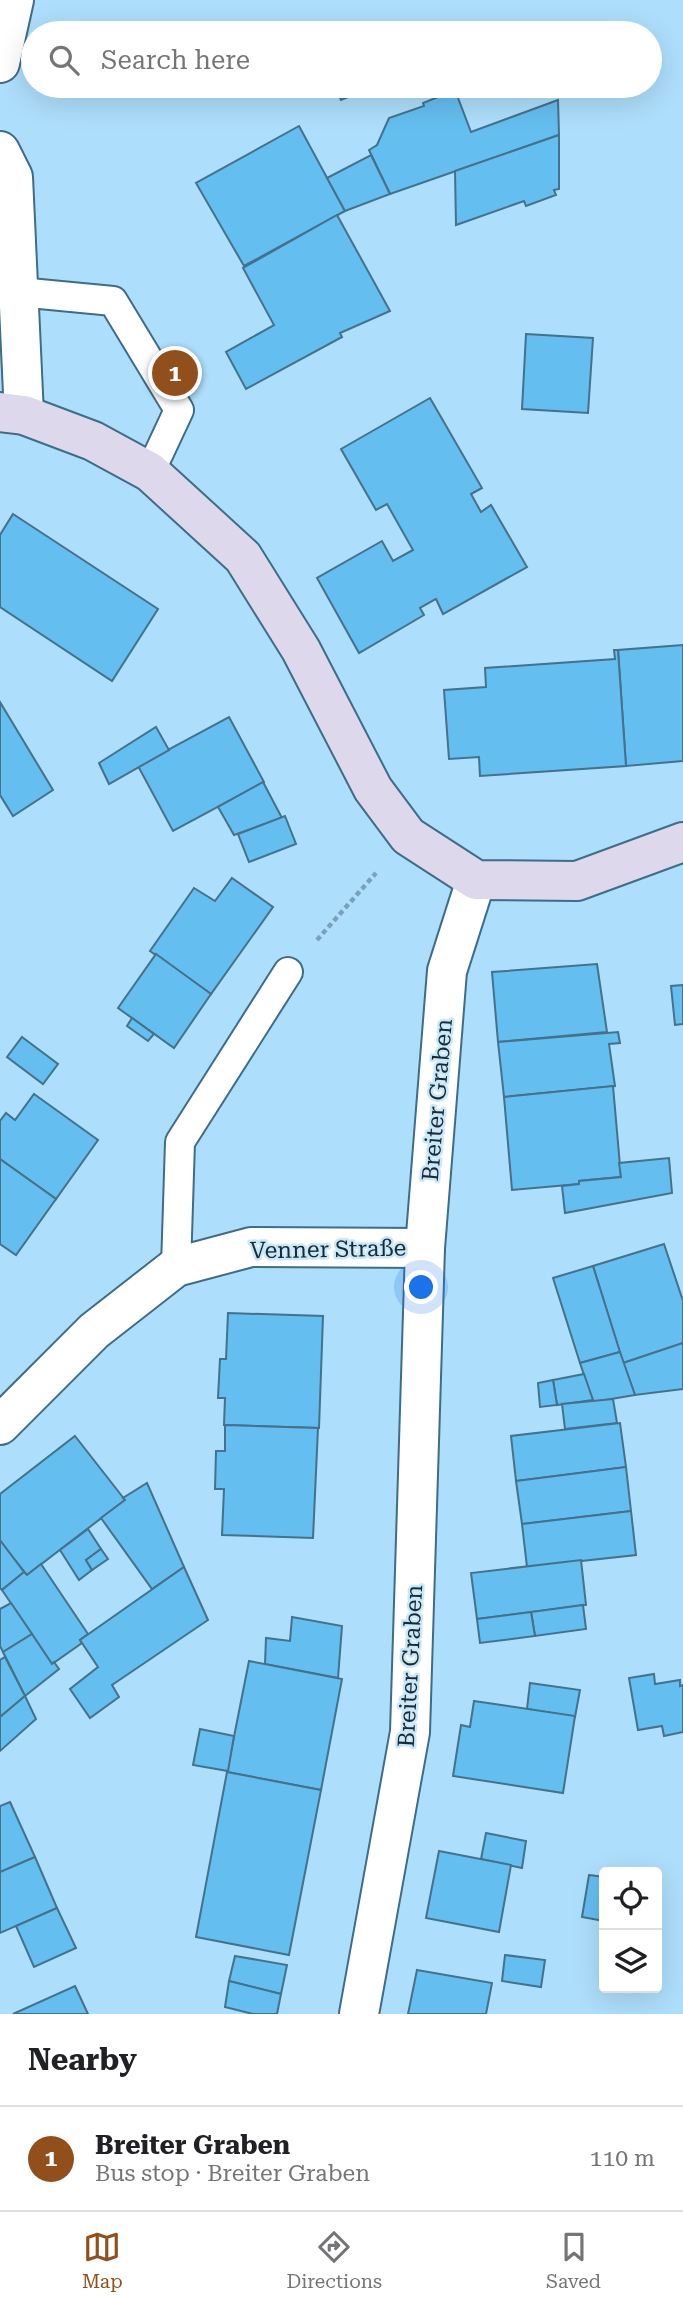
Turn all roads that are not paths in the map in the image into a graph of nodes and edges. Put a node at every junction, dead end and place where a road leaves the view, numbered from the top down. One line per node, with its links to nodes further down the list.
1 (14, 0): 2 (street)
2 (0, 64)
3 (0, 151): 4 (street)
4 (19, 292): 5 (street); 6 (lane)
5 (12, 414): 6 (street)
6 (150, 472): 8 (street)
7 (683, 842): 8 (street)
8 (476, 880): 10 (street, Breiter Graben)
9 (288, 972): 11 (lane)
10 (425, 1248): 11 (street, Venner Straße); 13 (street, Breiter Graben)
11 (176, 1267): 12 (street, Venner Straße)
12 (0, 1424)
13 (359, 2014)

